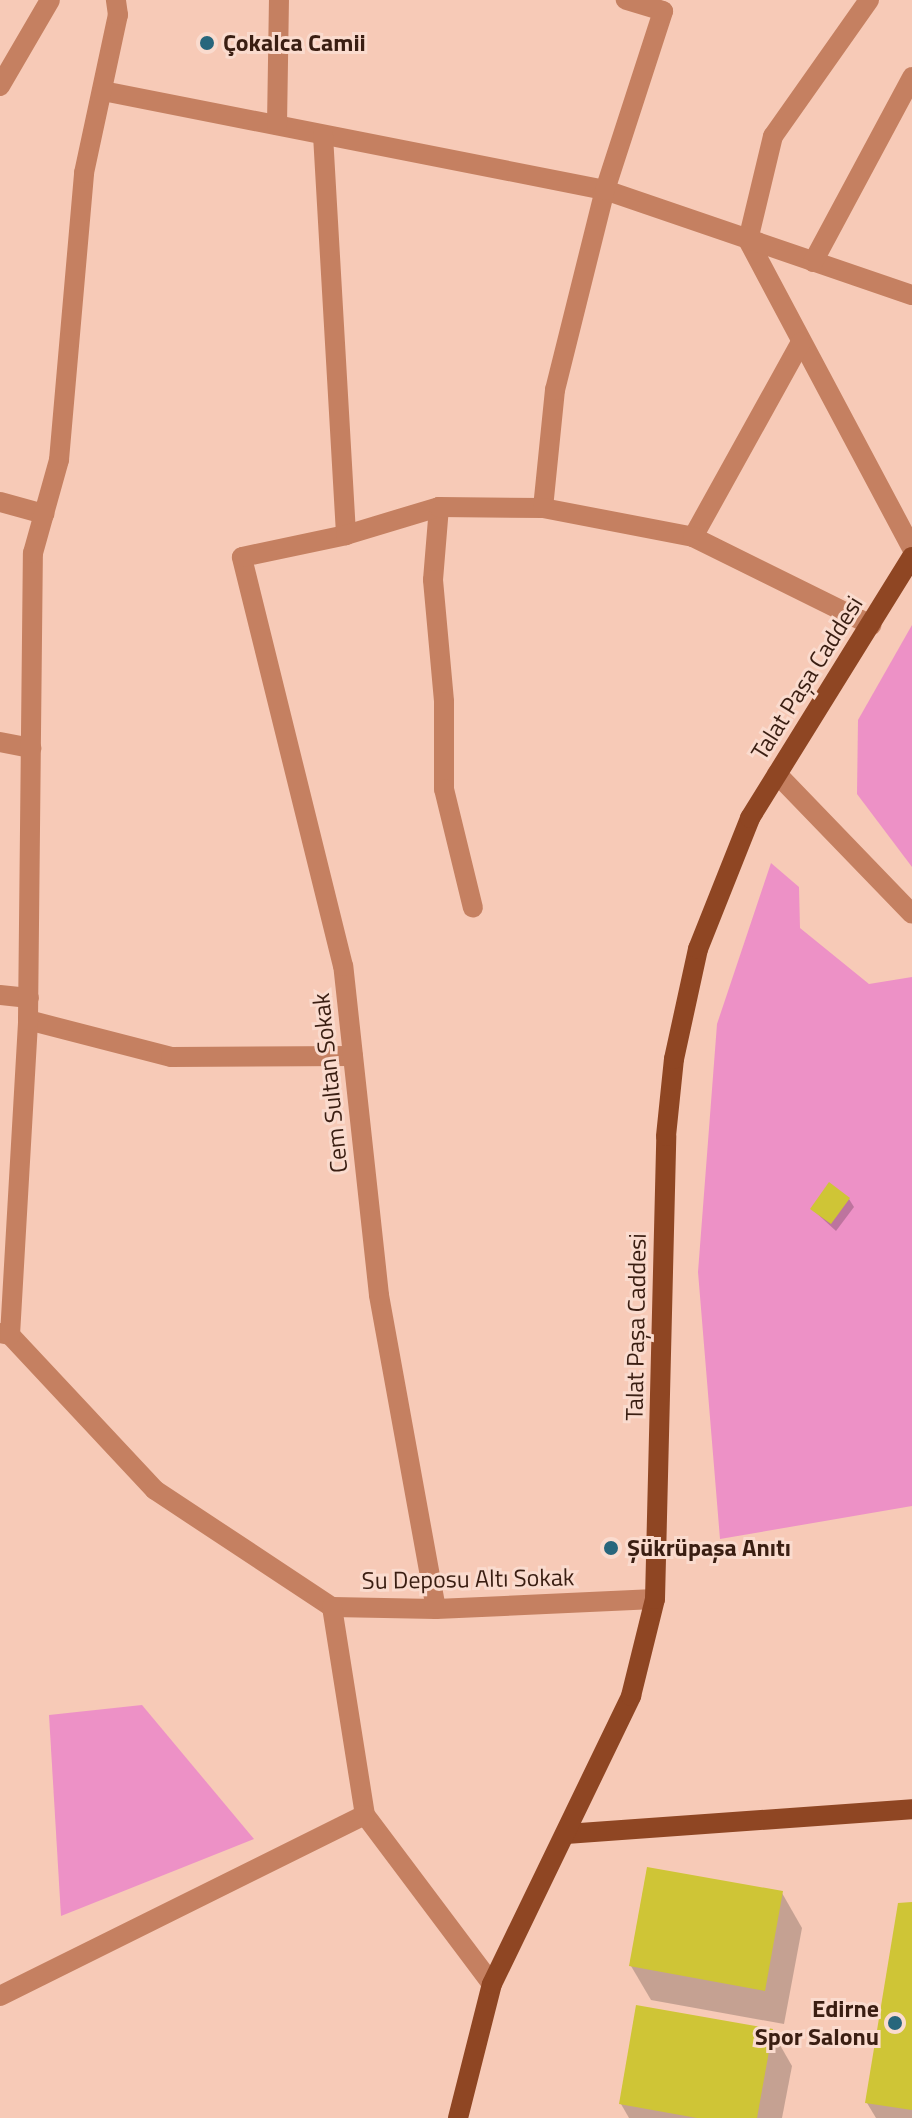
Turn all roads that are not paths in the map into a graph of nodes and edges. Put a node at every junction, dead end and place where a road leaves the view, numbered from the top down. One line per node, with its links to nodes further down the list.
1 (50, 0): 7 (street)
2 (116, 0): 8 (street)
3 (279, 0): 9 (street)
4 (626, 0): 11 (street)
5 (869, 0): 12 (street)
6 (912, 77): 13 (street)
7 (0, 86)
8 (103, 91): 9 (street); 19 (street)
9 (277, 125): 10 (street)
10 (323, 135): 11 (street); 20 (street)
11 (605, 190): 12 (street); 18 (street)
12 (748, 240): 13 (street); 15 (street)
13 (813, 262): 14 (street)
14 (912, 295)
15 (801, 342): 21 (street); 22 (street)
16 (0, 502): 19 (street)
17 (439, 507): 18 (street); 20 (street); 28 (street)
18 (543, 508): 21 (street)
19 (44, 514): 26 (street)
20 (346, 535): 33 (street, Cem Sultan Sokak)
21 (693, 537): 24 (street)
22 (912, 548)
23 (912, 557): 24 (main road, Talat Paşa Caddesi)
24 (871, 625): 27 (main road, Talat Paşa Caddesi)
25 (0, 742): 26 (street)
26 (31, 748): 31 (street)
27 (777, 774): 29 (street); 35 (main road, Talat Paşa Caddesi)
28 (473, 908)
29 (912, 914)
30 (0, 995): 31 (street)
31 (29, 998): 32 (street)
32 (28, 1020): 33 (street); 34 (street)
33 (353, 1056): 37 (street, Cem Sultan Sokak)
34 (5, 1334): 36 (street, Su Deposu Altı Sokak)
35 (655, 1599): 37 (street, Su Deposu Altı Sokak); 40 (main road, Talat Paşa Caddesi)
36 (332, 1607): 37 (street, Su Deposu Altı Sokak); 39 (street)
37 (436, 1609)
38 (912, 1809): 40 (main road)
39 (365, 1815): 41 (street); 42 (street)
40 (566, 1834): 41 (main road, Talat Paşa Caddesi)
41 (492, 1984): 43 (main road, Talat Paşa Caddesi)
42 (0, 1996)
43 (458, 2118)

